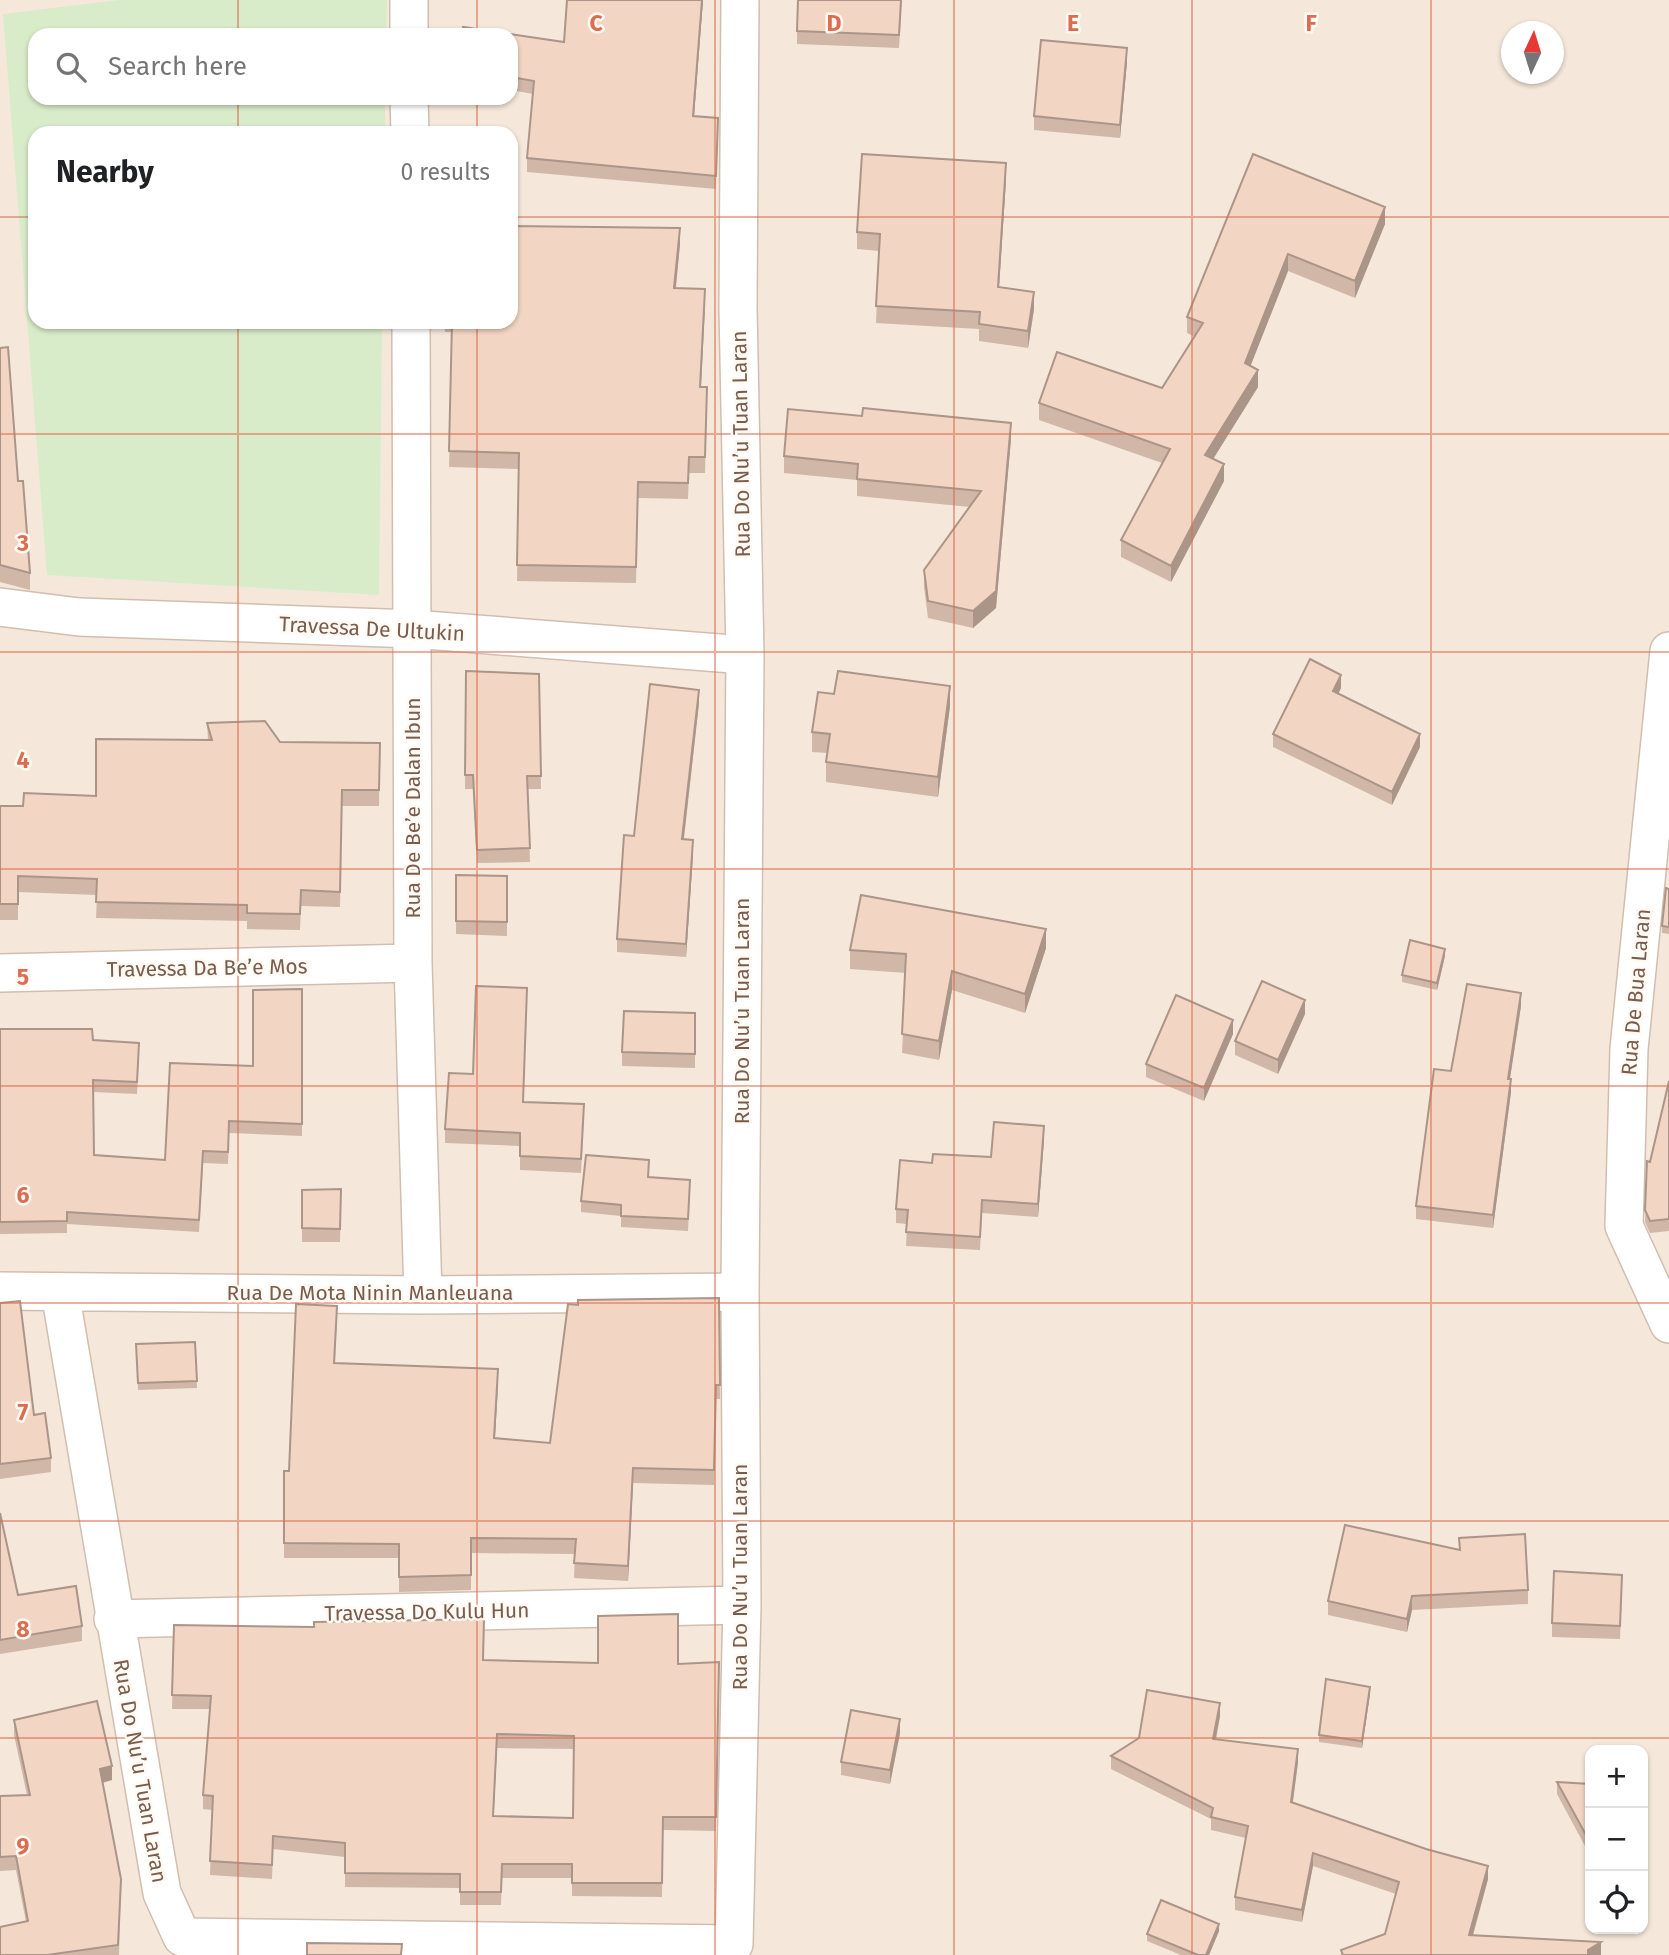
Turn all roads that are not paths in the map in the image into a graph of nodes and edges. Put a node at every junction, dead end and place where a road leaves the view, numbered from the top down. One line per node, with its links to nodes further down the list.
1 (409, 0): 3 (street)
2 (740, 0): 10 (street, Rua Do Nu’u Tuan Laran)
3 (409, 28)
4 (409, 105): 5 (street)
5 (410, 126)
6 (411, 329): 8 (street, Rua De Be’e Dalan Ibun)
7 (0, 607): 8 (street, Travessa De Ultukin)
8 (414, 629): 10 (street, Travessa De Ultukin); 11 (street, Rua De Be’e Dalan Ibun)
9 (1669, 652): 17 (street, Rua De Bua Laran)
10 (745, 655): 15 (street, Rua Do Nu’u Tuan Laran)
11 (413, 963): 12 (street, Travessa Da Be’e Mos); 16 (street, Rua De Be’e Dalan Ibun)
12 (0, 973)
13 (0, 1291): 14 (street, Rua De Mota Ninin Manleuana)
14 (60, 1292): 16 (street, Rua De Mota Ninin Manleuana); 19 (street, Rua Do Nu’u Tuan Laran)
15 (740, 1292): 16 (street, Rua De Mota Ninin Manleuana); 18 (street, Rua Do Nu’u Tuan Laran)
16 (423, 1295)
17 (1669, 1324)
18 (742, 1605): 19 (street, Travessa Do Kulu Hun); 21 (street, Rua Do Nu’u Tuan Laran)
19 (113, 1619): 20 (street, Rua Do Nu’u Tuan Laran)
20 (420, 1947): 21 (street, Rua Do Nu’u Tuan Laran)
21 (734, 1950)

